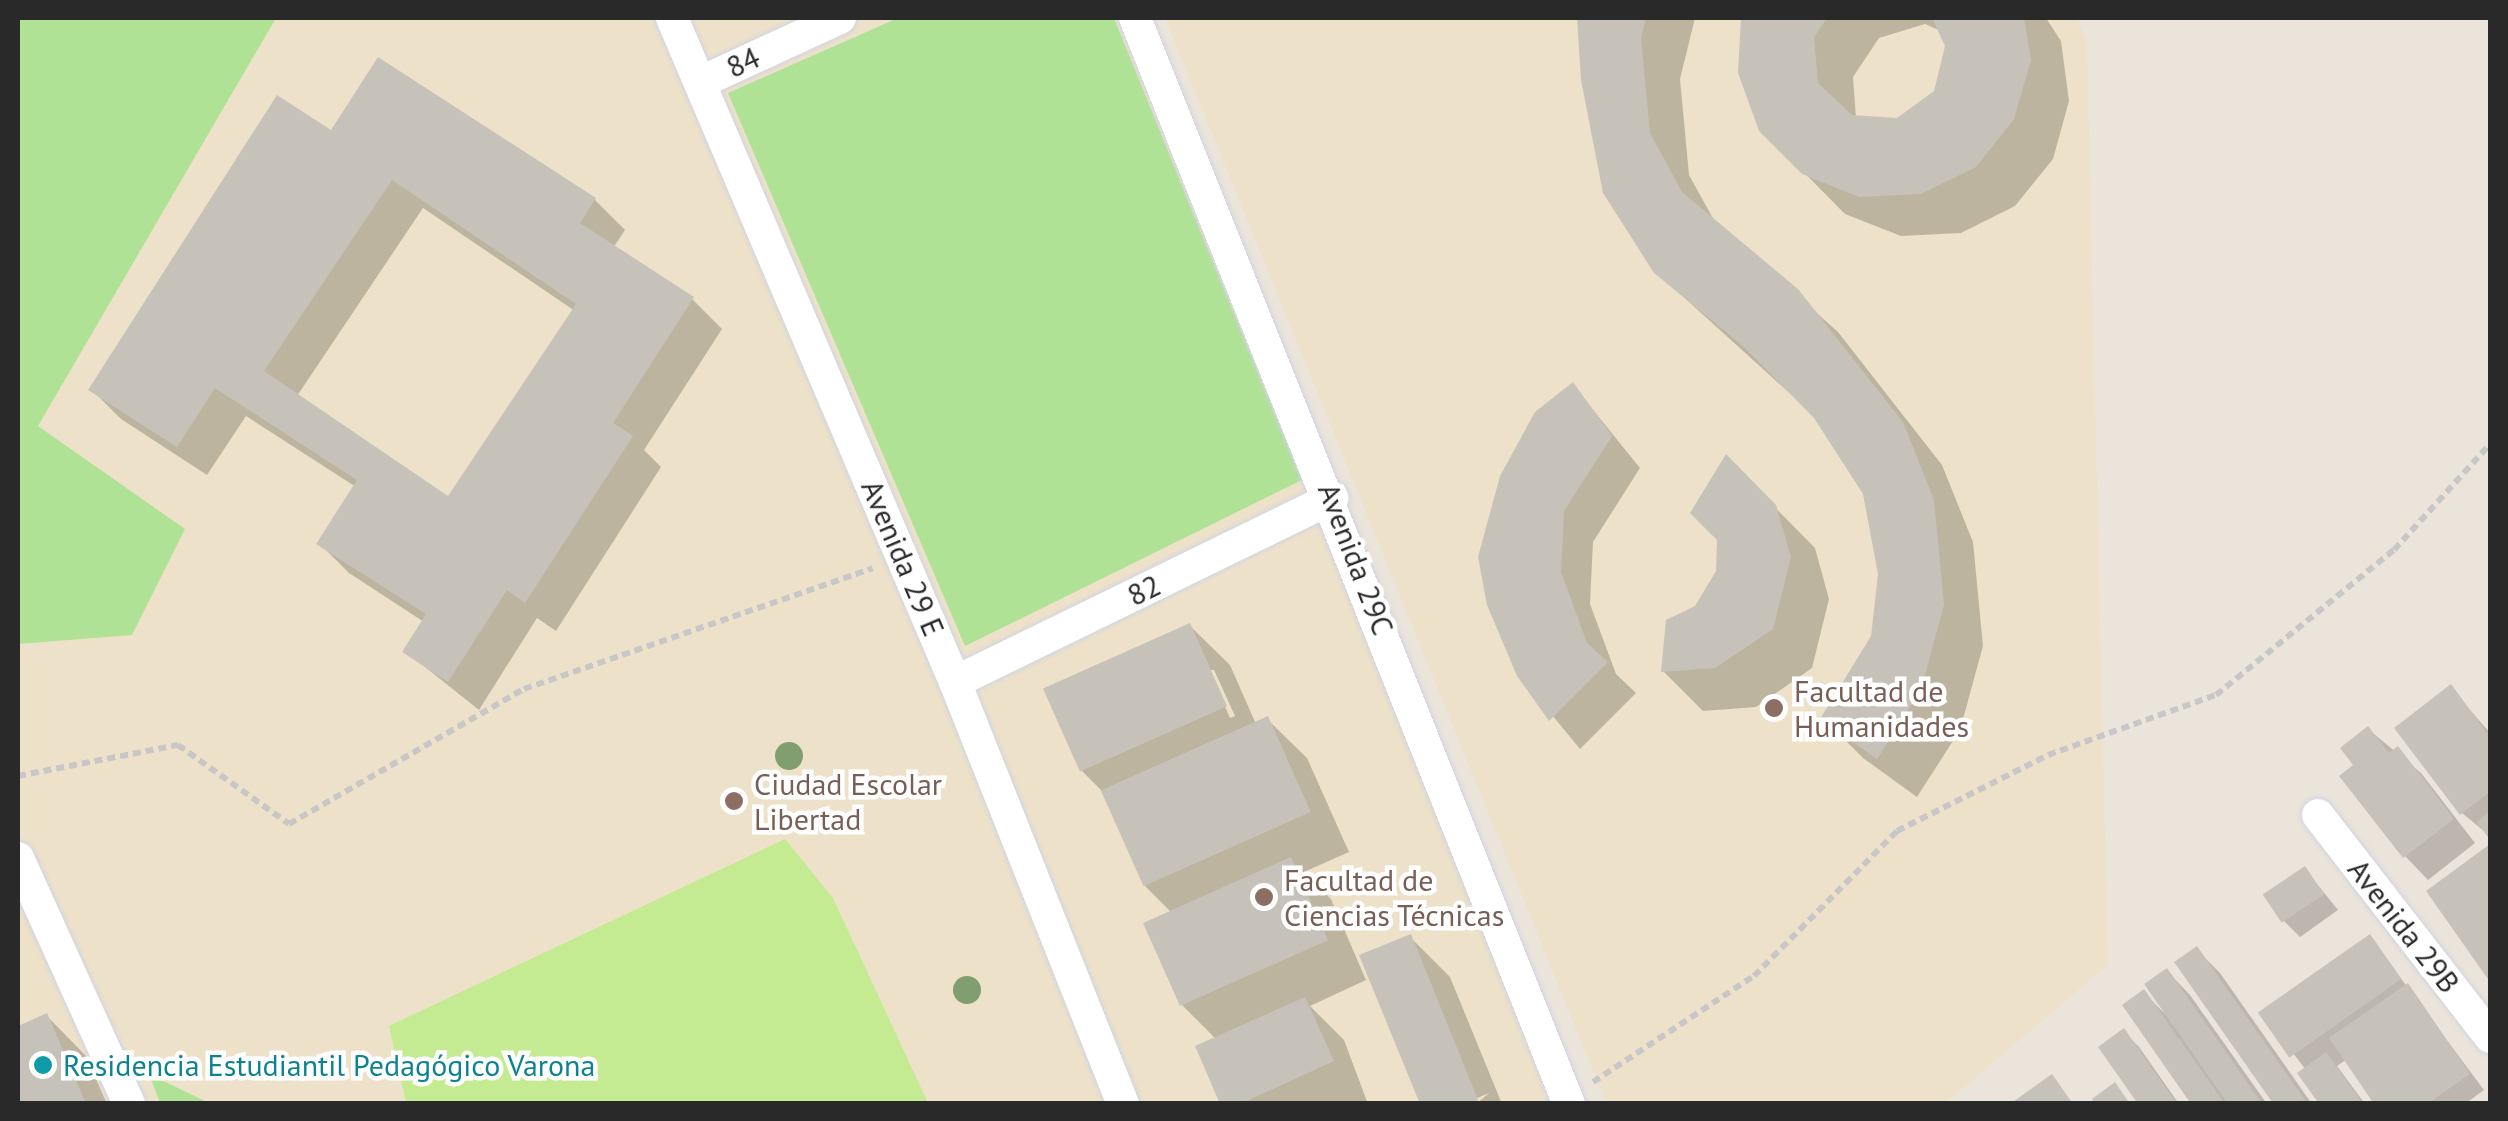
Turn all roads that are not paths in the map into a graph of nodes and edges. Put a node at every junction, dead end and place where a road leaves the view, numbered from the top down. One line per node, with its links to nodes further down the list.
1 (672, 18): 4 (street, Avenida 29 E)
2 (840, 18): 4 (street, 84)
3 (1135, 18): 5 (street, Avenida 29C)
4 (701, 82): 6 (street, Avenida 29 E)
5 (1332, 498): 6 (street, 82); 10 (street, Avenida 29C)
6 (956, 682): 12 (street, Avenida 29 E)
7 (2318, 815): 9 (street, Avenida 29B)
8 (18, 858): 11 (street)
9 (2490, 1038)
10 (1568, 1101)
11 (128, 1104)
12 (1123, 1104)

